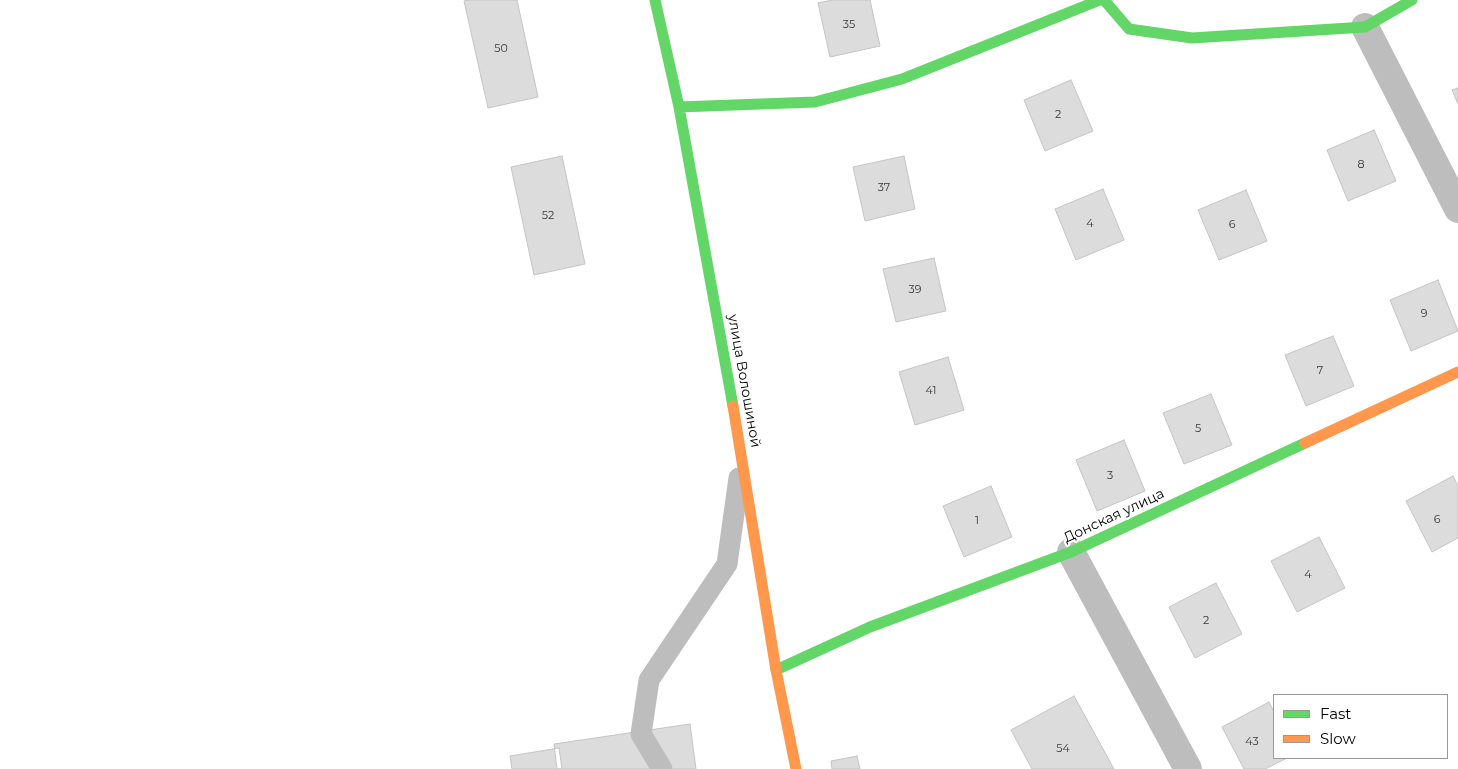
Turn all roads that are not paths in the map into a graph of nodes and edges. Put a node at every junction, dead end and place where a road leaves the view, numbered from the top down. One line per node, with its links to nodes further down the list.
1 (655, 0): 6 (street, улица Волошиной)
2 (1100, 0): 6 (street)
3 (1104, 0): 5 (street)
4 (1412, 0): 5 (street)
5 (1366, 27): 7 (street)
6 (679, 107): 9 (street, улица Волошиной)
7 (1458, 209)
8 (1458, 372): 10 (street, Донская улица)
9 (742, 458): 11 (street, улица Волошиной); 12 (lane)
10 (1071, 552): 11 (street, Донская улица); 14 (street)
11 (776, 670): 13 (street, улица Волошиной)
12 (662, 769)
13 (796, 769)
14 (1188, 769)

